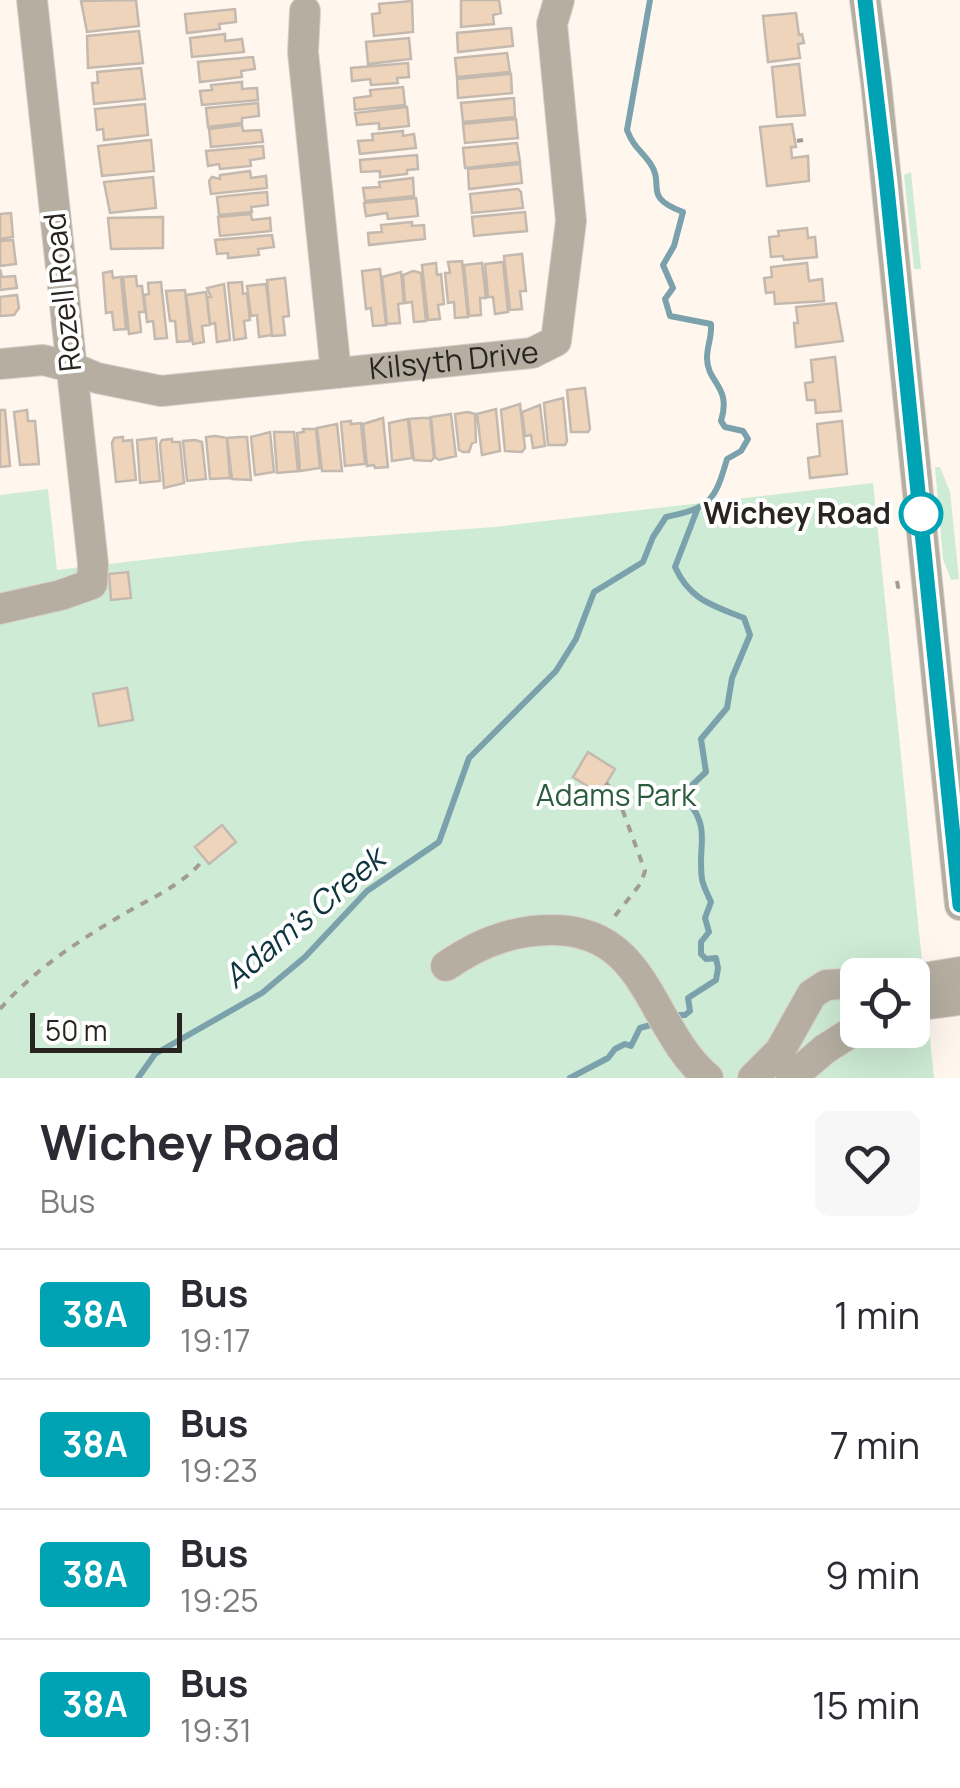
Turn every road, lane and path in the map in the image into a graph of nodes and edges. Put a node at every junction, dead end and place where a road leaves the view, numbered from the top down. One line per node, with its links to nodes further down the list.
1 (32, 0): 6 (street, Rozell Road)
2 (560, 0): 7 (street, Kilsyth Drive)
3 (865, 0): 9 (street)
4 (305, 11): 7 (street)
5 (0, 364): 6 (street, Kilsyth Drive)
6 (71, 367): 7 (street, Kilsyth Drive); 8 (street, Rozell Road)
7 (336, 373)
8 (0, 609)
9 (945, 610): 12 (street)
10 (606, 783): 13 (path)
11 (204, 858): 20 (path)
12 (960, 905)
13 (600, 938): 14 (street); 22 (street)
14 (446, 966)
15 (960, 972): 16 (street)
16 (930, 977)
17 (840, 985): 23 (street)
18 (960, 1000): 19 (street)
19 (930, 1004)
20 (0, 1009)
21 (840, 1039): 24 (street)
22 (708, 1078)
23 (754, 1078)
24 (791, 1078)

